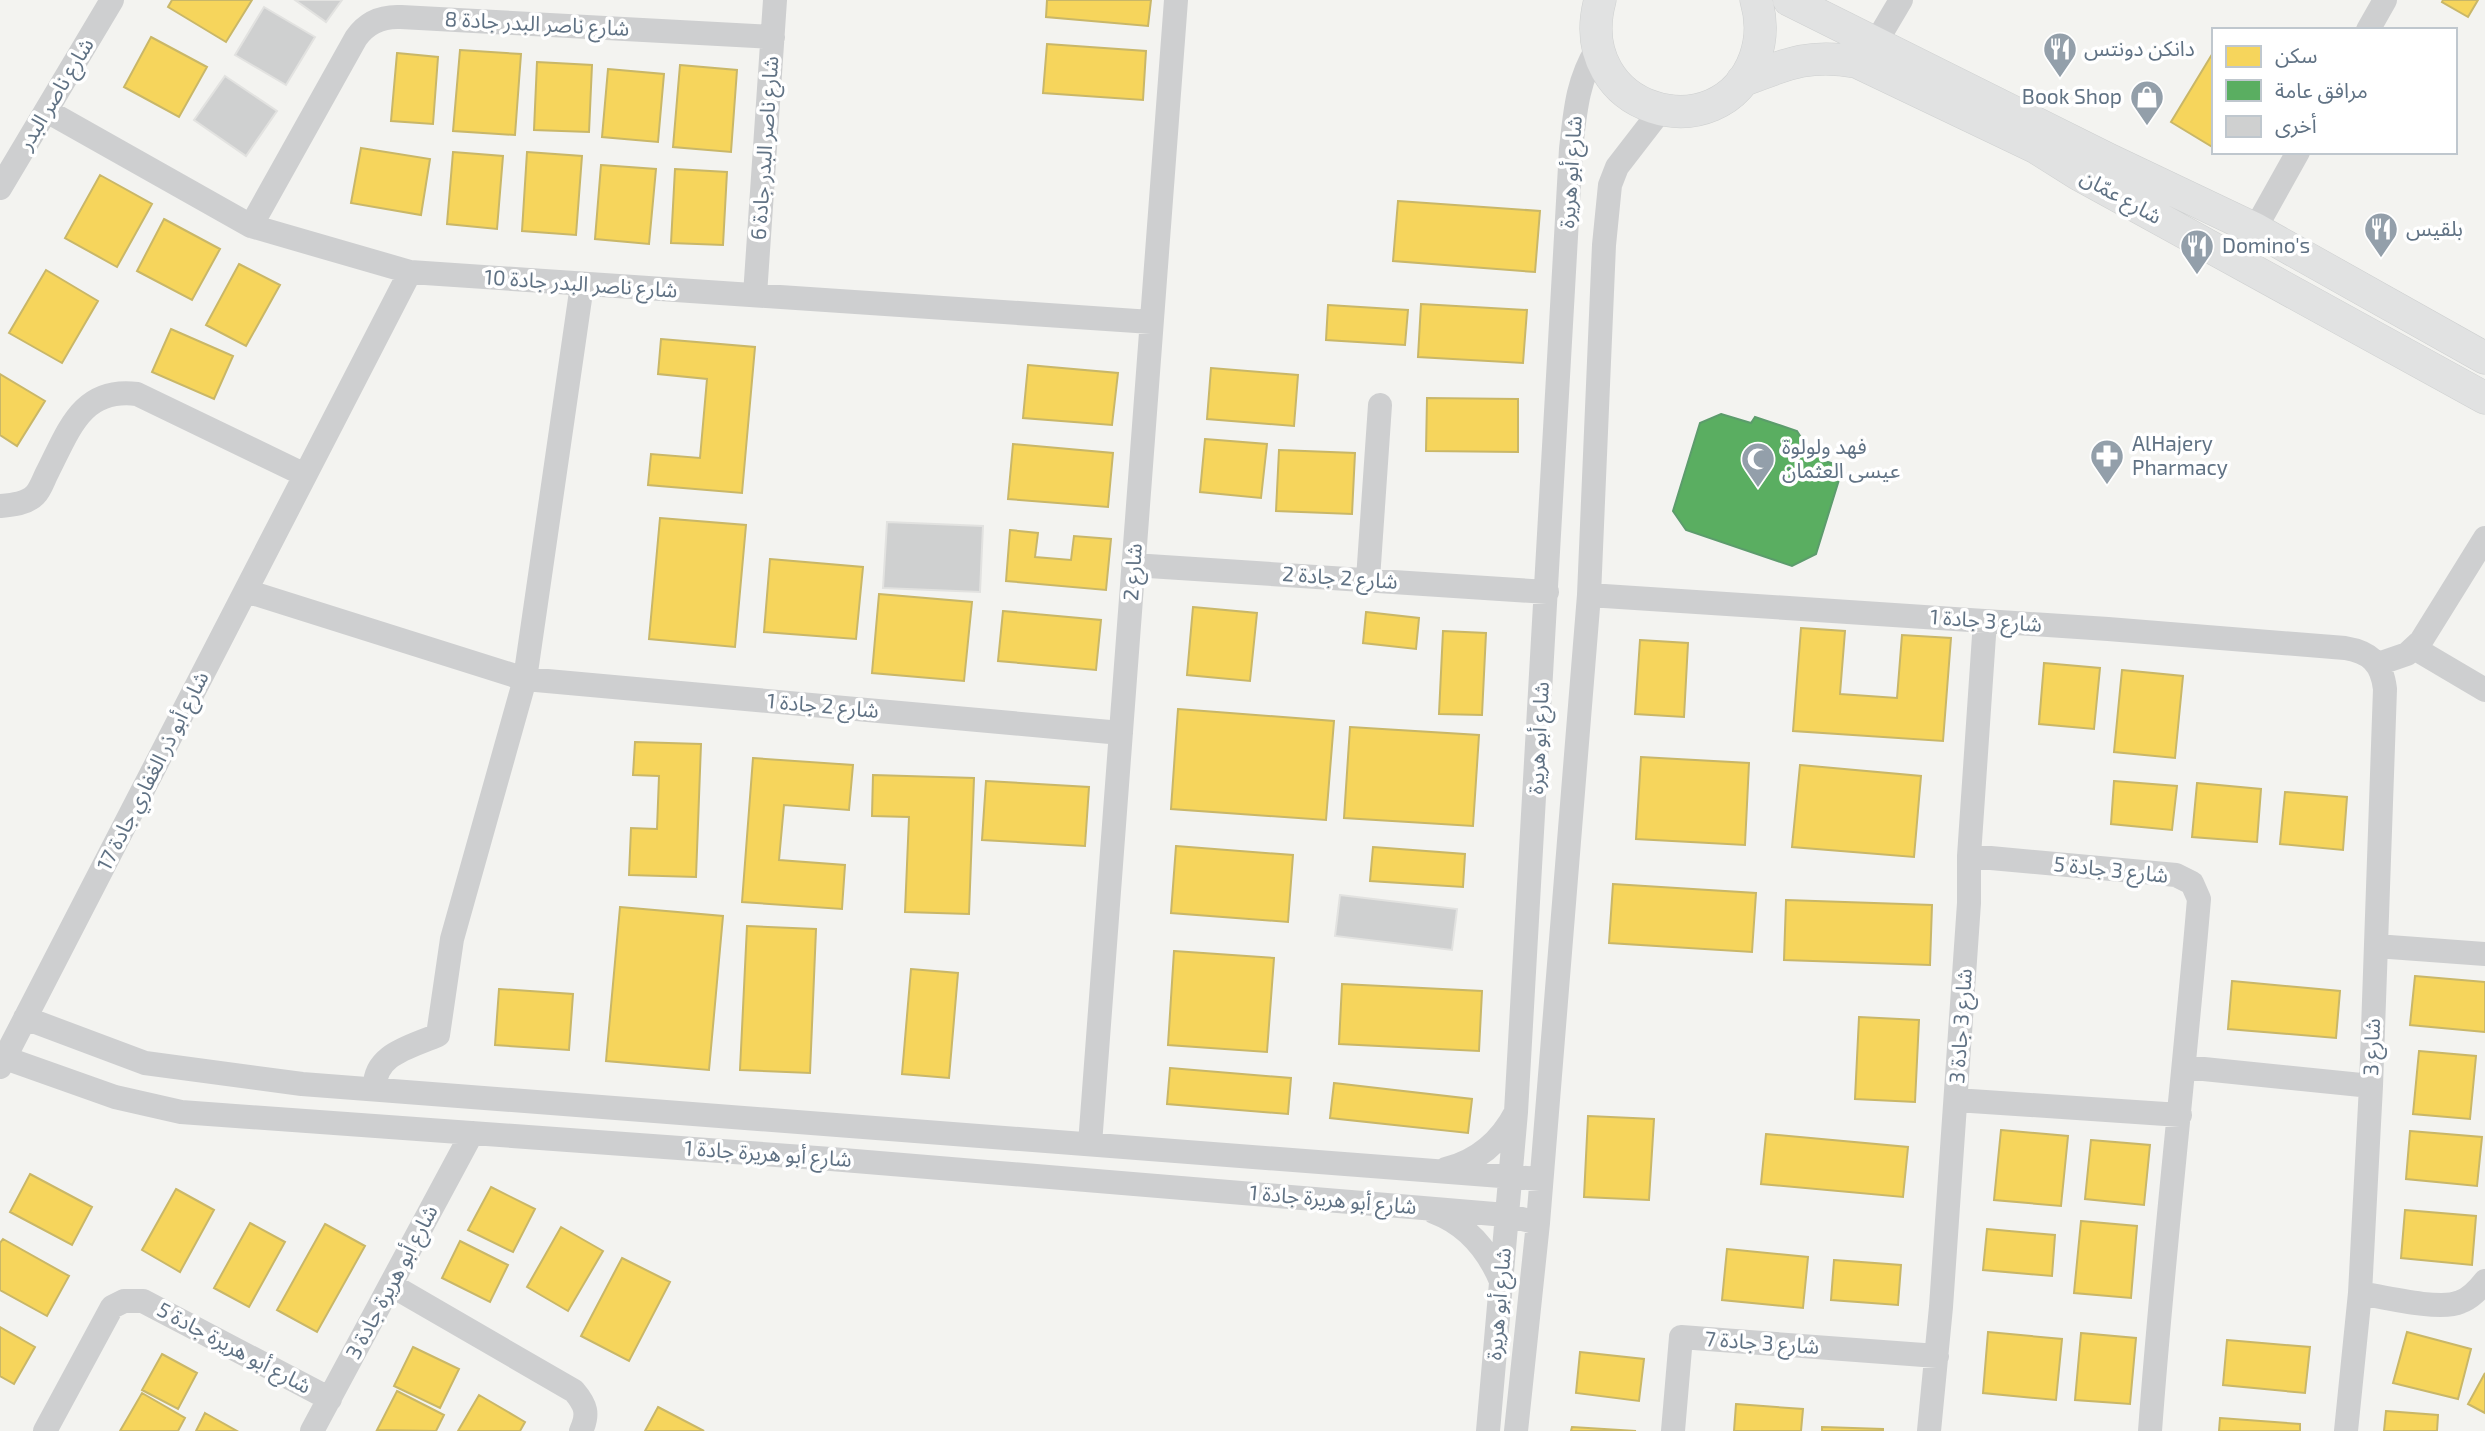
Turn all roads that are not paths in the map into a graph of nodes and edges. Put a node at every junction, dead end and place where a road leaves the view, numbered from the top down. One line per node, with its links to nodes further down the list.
1 (112, 0): 15 (street, شارع ناصر البدر)
2 (775, 0): 10 (street, شارع ناصر البدر جادة 6)
3 (1176, 0): 23 (street, شارع 2)
4 (1600, 0): 12 (main road)
5 (1756, 0): 13 (main road)
6 (1789, 0): 11 (main road, شارع عمّان)
7 (1901, 0): 11 (street)
8 (2385, 0): 9 (street)
9 (2369, 28)
10 (773, 37): 18 (street, شارع ناصر البدر جادة 8); 22 (street, شارع ناصر البدر جادة 6)
11 (1875, 44): 19 (main road, شارع عمّان)
12 (1597, 49): 14 (main road); 33 (street, شارع أبو هريرة)
13 (1742, 81): 14 (main road); 25 (main road, شارع عمّان)
14 (1661, 110): 34 (street, شارع أبو هريرة)
15 (47, 111): 17 (street, شارع ناصر البدر); 18 (street, شارع ناصر البدر جادة 10)
16 (2297, 154): 19 (street)
17 (0, 188)
18 (251, 226): 20 (street, شارع ناصر البدر جادة 10)
19 (2255, 229): 24 (main road, شارع عمّان)
20 (410, 272): 21 (street, شارع ناصر البدر جادة 10); 27 (street, شارع أبو ذر الغفاري جادة 17)
21 (582, 285): 22 (street, شارع ناصر البدر جادة 10); 38 (street)
22 (755, 295): 23 (street, شارع ناصر البدر جادة 10)
23 (1152, 322): 30 (street, شارع 2)
24 (2485, 358)
25 (2485, 398)
26 (1380, 405): 31 (street)
27 (306, 475): 28 (street); 32 (street, شارع أبو ذر الغفاري جادة 17)
28 (0, 506)
29 (2485, 538): 36 (street)
30 (1133, 565): 31 (street, شارع 2 جادة 2); 40 (street, شارع 2)
31 (1368, 579): 33 (street, شارع 2 جادة 2)
32 (246, 591): 38 (street, شارع 2 جادة 1); 44 (street, شارع أبو ذر الغفاري جادة 17)
33 (1547, 592): 50 (street, شارع أبو هريرة)
34 (1589, 595): 35 (street, شارع 3 جادة 1); 56 (street, شارع أبو هريرة)
35 (1985, 621): 37 (street, شارع 3 جادة 1); 41 (street, شارع 3 جادة 3)
36 (2414, 648): 37 (street); 39 (street)
37 (2378, 664): 42 (street, شارع 3)
38 (525, 679): 40 (street, شارع 2 جادة 1); 48 (street)
39 (2485, 690)
40 (1121, 733): 53 (street, شارع 2)
41 (1969, 856): 46 (street, شارع 3 جادة 5); 49 (street, شارع 3 جادة 3)
42 (2376, 946): 43 (street); 47 (street, شارع 3)
43 (2485, 954)
44 (25, 1018): 45 (street, شارع أبو ذر الغفاري جادة 17); 48 (street, شارع أبو هريرة جادة 1)
45 (2, 1062): 52 (street, شارع أبو هريرة جادة 1)
46 (2184, 1068): 47 (street); 51 (street, شارع 3 جادة 5)
47 (2371, 1086): 63 (street, شارع 3)
48 (374, 1089): 53 (street, شارع أبو هريرة جادة 1)
49 (1956, 1100): 51 (street); 64 (street, شارع 3 جادة 3)
50 (1516, 1112): 54 (street); 55 (street, شارع أبو هريرة)
51 (2180, 1115): 73 (street, شارع 3 جادة 5)
52 (472, 1133): 57 (street, شارع أبو هريرة جادة 1); 62 (street, شارع أبو هريرة جادة 3)
53 (1090, 1144): 54 (street, شارع أبو هريرة جادة 1)
54 (1438, 1170): 55 (street, شارع أبو هريرة جادة 1)
55 (1511, 1177): 56 (street, شارع أبو هريرة جادة 1); 58 (street, شارع أبو هريرة)
56 (1540, 1179): 59 (street, شارع أبو هريرة)
57 (1423, 1208): 58 (street, شارع أبو هريرة جادة 1); 61 (street)
58 (1506, 1215): 59 (street, شارع أبو هريرة جادة 1); 61 (street, شارع أبو هريرة)
59 (1538, 1223): 70 (street, شارع أبو هريرة)
60 (2485, 1281): 63 (street)
61 (1501, 1282): 69 (street, شارع أبو هريرة)
62 (391, 1284): 65 (street, شارع أبو هريرة جادة 3); 68 (street)
63 (2360, 1293): 74 (street, شارع 3)
64 (1937, 1356): 71 (street, شارع 3 جادة 7); 72 (street, شارع 3 جادة 3)
65 (330, 1399): 66 (street, شارع أبو هريرة جادة 5); 67 (street, شارع أبو هريرة جادة 3)
66 (45, 1431)
67 (312, 1431)
68 (581, 1431)
69 (1488, 1431)
70 (1516, 1431)
71 (1673, 1431)
72 (1929, 1431)
73 (2150, 1431)
74 (2346, 1431)

